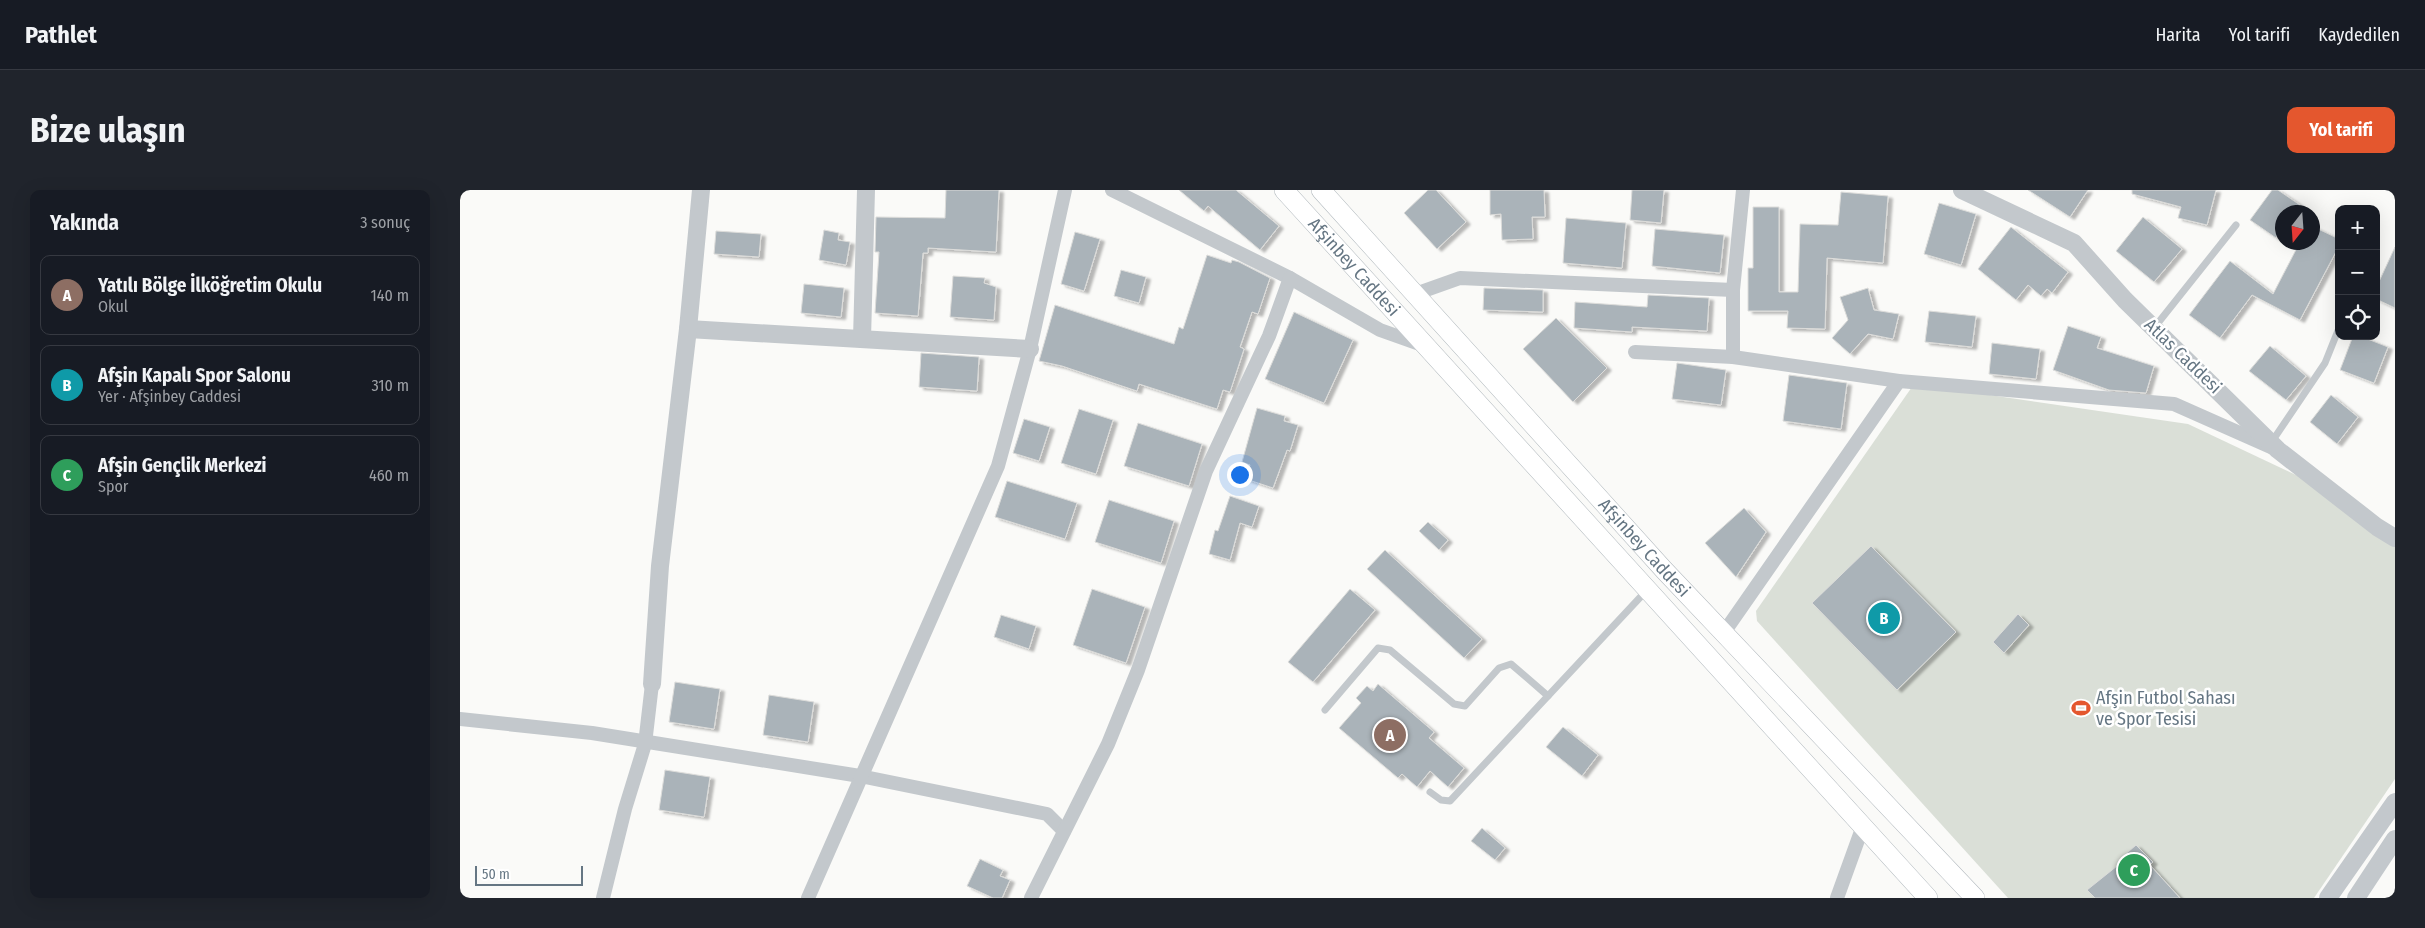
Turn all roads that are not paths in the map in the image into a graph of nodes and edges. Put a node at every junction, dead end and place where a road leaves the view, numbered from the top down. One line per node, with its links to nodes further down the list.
1 (701, 190): 14 (street)
2 (866, 190): 16 (street)
3 (1065, 190): 18 (street)
4 (1112, 190): 10 (street)
5 (1284, 190): 17 (main road, Afşinbey Caddesi)
6 (1321, 190): 12 (main road, Afşinbey Caddesi)
7 (1743, 190): 11 (street)
8 (1962, 190): 13 (street, Atlas Caddesi)
9 (2236, 224): 13 (lane)
10 (1290, 278): 17 (street); 35 (street)
11 (1733, 290): 12 (street); 20 (street)
12 (1415, 294): 25 (main road, Afşinbey Caddesi)
13 (2154, 328): 22 (street, Atlas Caddesi)
14 (688, 329): 16 (street); 26 (street)
15 (2335, 337): 22 (lane)
16 (862, 339): 18 (street)
17 (1427, 347): 24 (main road, Afşinbey Caddesi)
18 (1030, 349): 31 (street)
19 (1635, 352): 20 (street)
20 (1733, 357): 21 (street)
21 (1899, 381): 22 (street); 25 (street)
22 (2275, 446): 23 (street, Atlas Caddesi)
23 (2395, 538)
24 (1648, 590): 27 (lane); 34 (main road, Afşinbey Caddesi)
25 (1725, 632): 42 (main road, Afşinbey Caddesi)
26 (652, 684): 30 (street)
27 (1548, 696): 28 (lane); 32 (lane)
28 (1325, 710)
29 (460, 719): 30 (street)
30 (645, 744): 31 (street); 37 (street)
31 (860, 776): 35 (street); 38 (street)
32 (1430, 792)
33 (2395, 802): 43 (street)
34 (1863, 826): 40 (street); 41 (main road, Afşinbey Caddesi)
35 (1064, 831): 39 (street)
36 (2395, 839): 44 (street)
37 (603, 898)
38 (808, 898)
39 (1032, 898)
40 (1837, 898)
41 (1928, 898)
42 (1975, 898)
43 (2328, 898)
44 (2356, 898)

